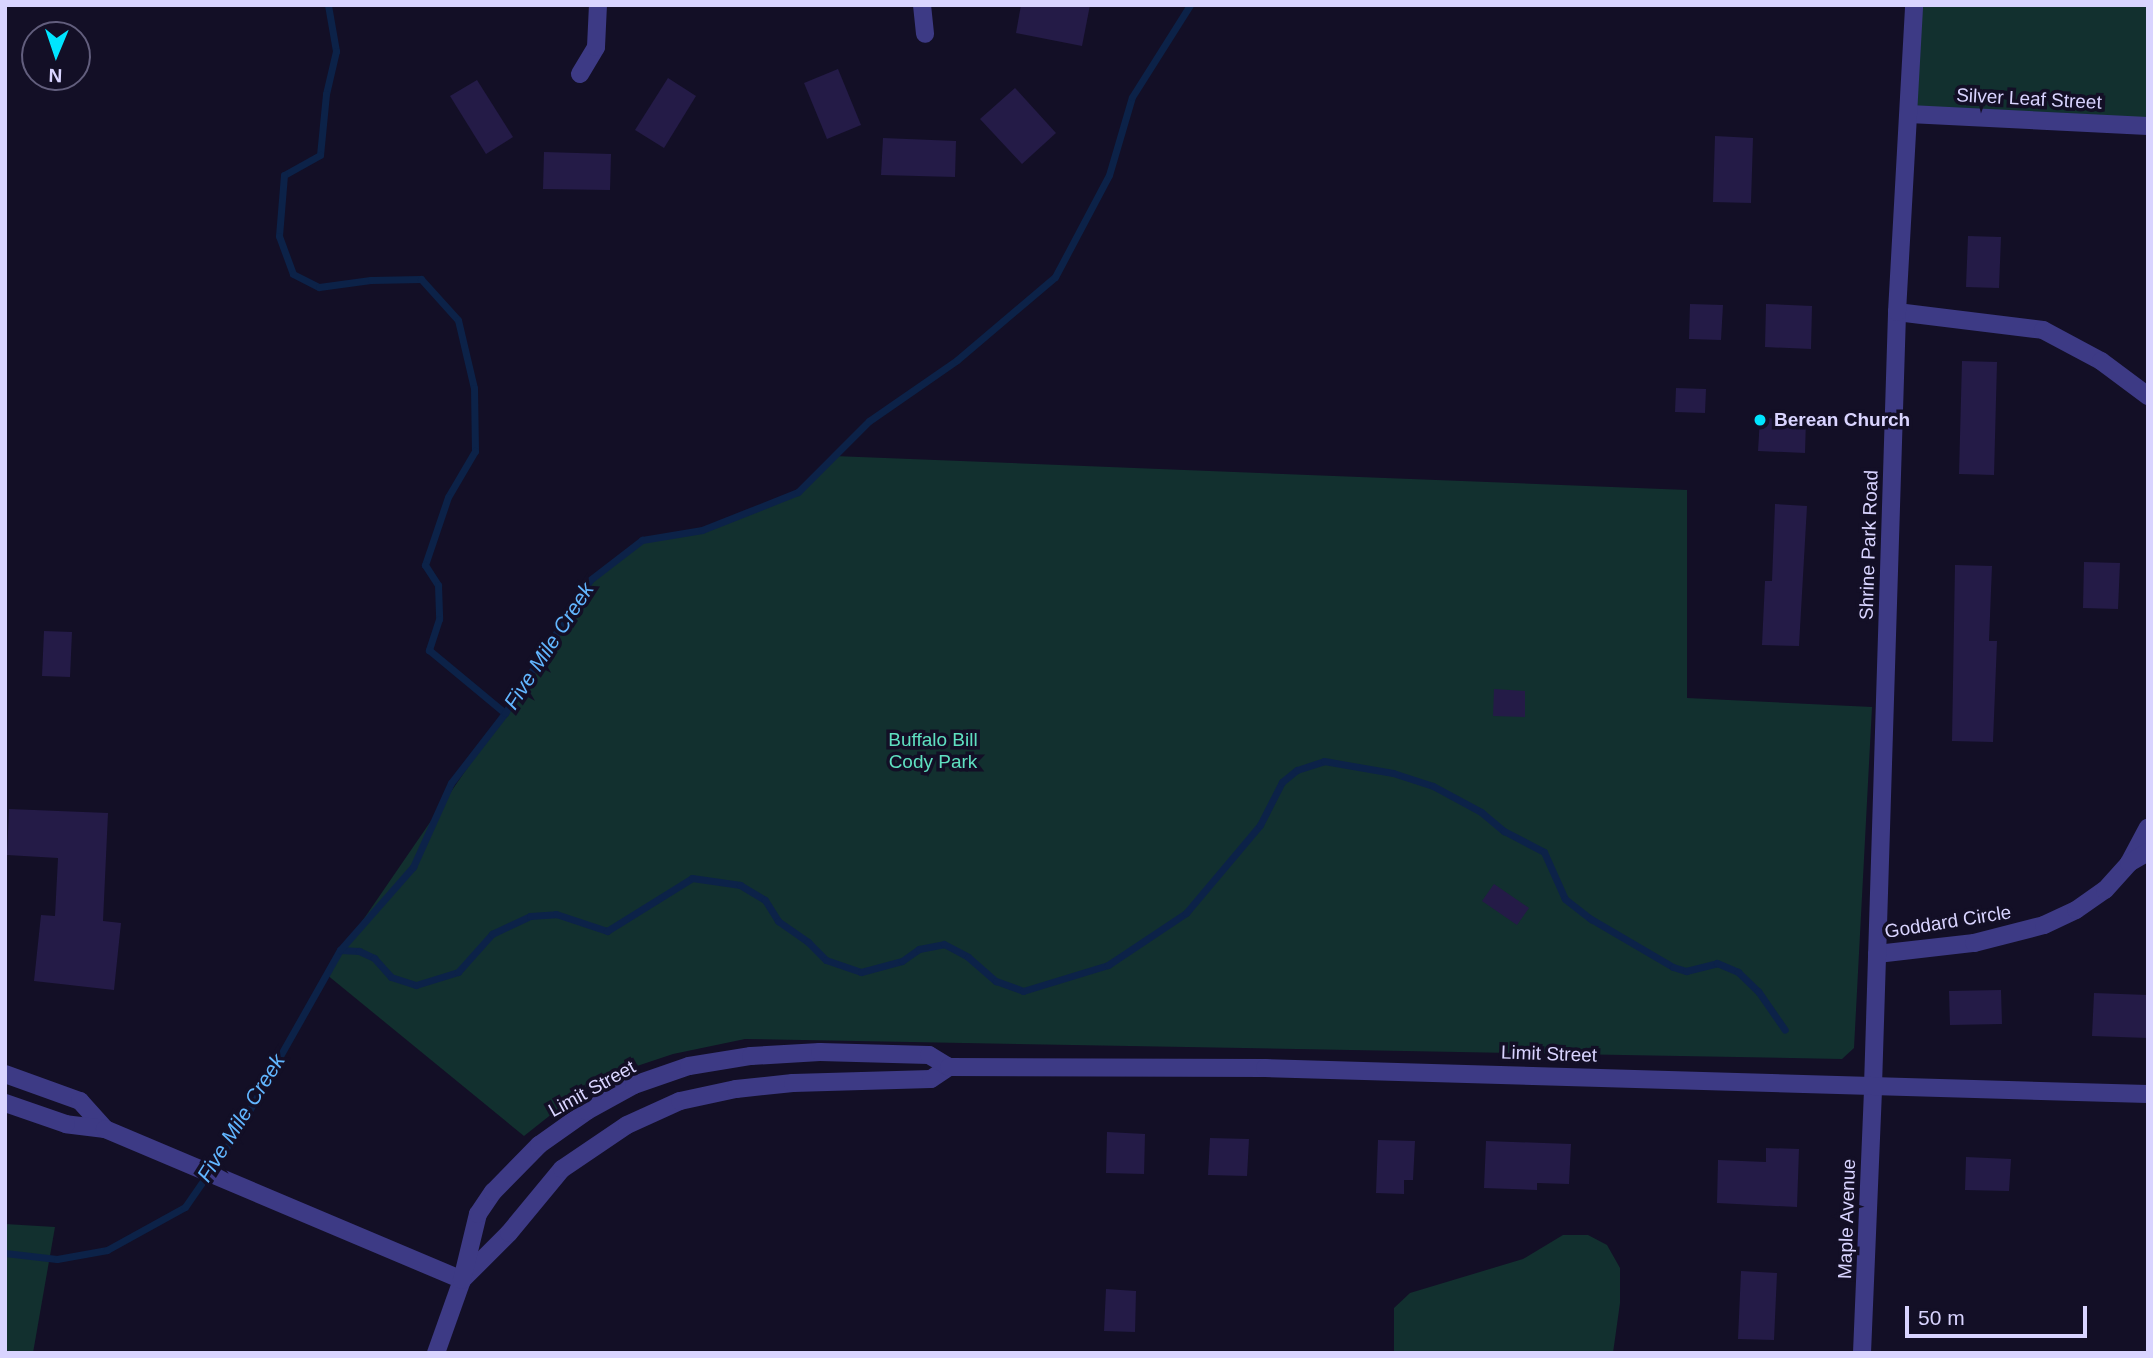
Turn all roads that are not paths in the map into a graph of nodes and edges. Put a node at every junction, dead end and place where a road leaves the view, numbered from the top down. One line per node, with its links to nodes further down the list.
1 (598, 5): 5 (street)
2 (922, 5): 4 (street)
3 (1914, 5): 6 (street, Shrine Park Road)
4 (925, 34)
5 (580, 74)
6 (1909, 114): 7 (street, Silver Leaf Street); 8 (street, Shrine Park Road)
7 (2148, 126)
8 (1897, 312): 9 (street); 13 (street, Shrine Park Road)
9 (2145, 392)
10 (2148, 828): 12 (street, Goddard Circle)
11 (2148, 852): 12 (street, Goddard Circle)
12 (2129, 863): 13 (street, Goddard Circle)
13 (1877, 954): 16 (street, Shrine Park Road)
14 (949, 1067): 16 (street, Limit Street); 20 (street, Limit Street); 20 (street, Limit Street)
15 (5, 1074): 19 (street)
16 (1873, 1086): 17 (street, Limit Street); 22 (street, Maple Avenue)
17 (2148, 1094)
18 (5, 1103): 19 (street)
19 (105, 1129): 20 (street)
20 (462, 1280): 21 (street)
21 (436, 1353)
22 (1862, 1353)

